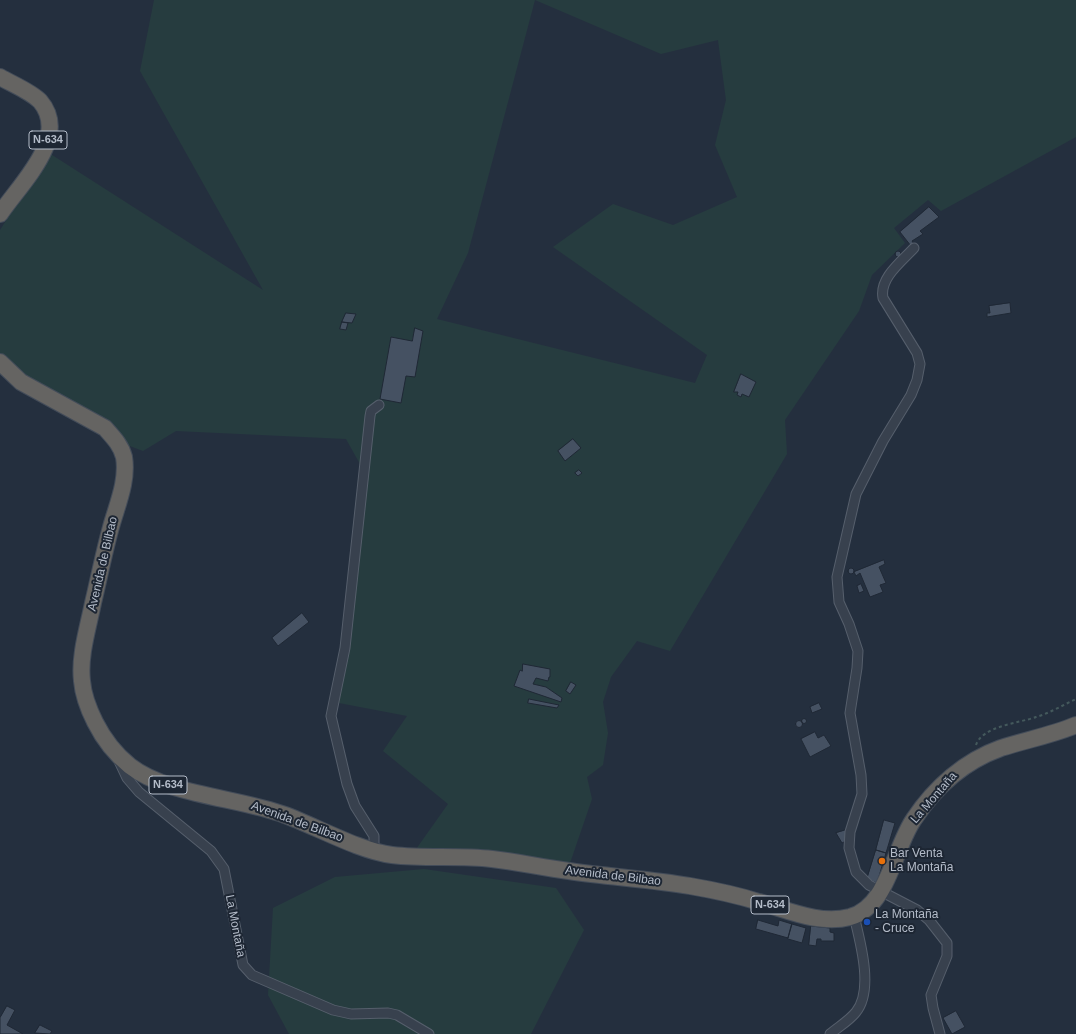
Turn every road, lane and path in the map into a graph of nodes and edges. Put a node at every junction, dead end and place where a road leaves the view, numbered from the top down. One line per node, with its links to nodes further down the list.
1 (0, 77): 2 (highway, N-634)
2 (0, 214)
3 (914, 248): 11 (street)
4 (0, 362): 8 (highway, Avenida de Bilbao / N-634)
5 (380, 405): 10 (street)
6 (1076, 699): 9 (path)
7 (1076, 725): 9 (highway, La Montaña / N-634)
8 (117, 754): 10 (highway, Avenida de Bilbao / N-634); 13 (street, La Montaña)
9 (977, 758): 11 (highway, La Montaña / N-634)
10 (374, 851): 12 (highway, Avenida de Bilbao / N-634)
11 (882, 891): 12 (highway, La Montaña / N-634); 15 (street)
12 (854, 916): 14 (street)
13 (429, 1034)
14 (830, 1034)
15 (940, 1034)

